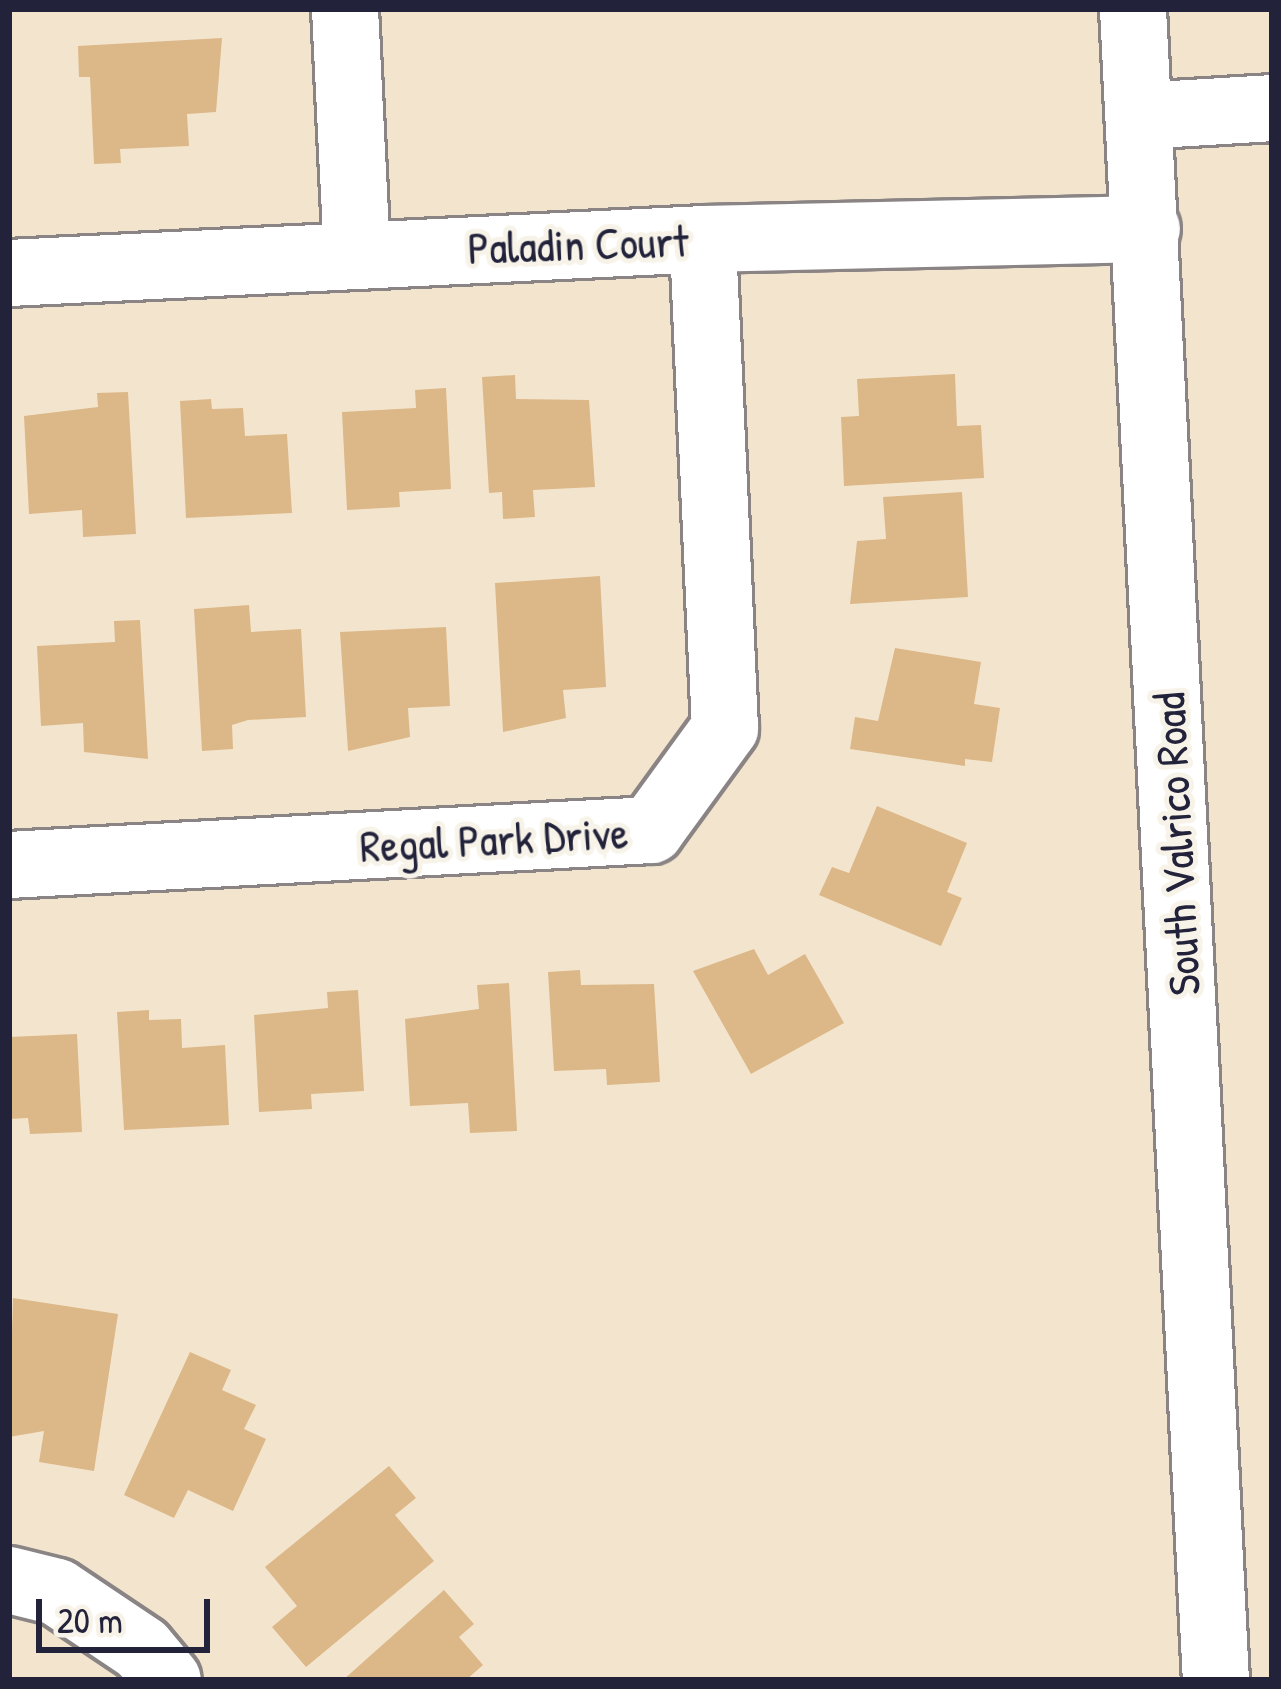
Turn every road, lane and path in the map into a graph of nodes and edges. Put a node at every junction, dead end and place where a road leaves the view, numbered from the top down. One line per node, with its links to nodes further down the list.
1 (345, 9): 7 (street)
2 (1133, 9): 4 (street, South Valrico Road)
3 (1272, 108): 4 (street)
4 (1139, 116): 5 (street, South Valrico Road)
5 (1147, 229): 6 (street, Paladin Court); 12 (street, South Valrico Road)
6 (703, 239): 7 (street, Paladin Court); 9 (street, Regal Park Drive)
7 (357, 253): 8 (street, Paladin Court)
8 (9, 273)
9 (9, 865)
10 (9, 1580): 11 (street)
11 (168, 1680)
12 (1216, 1680)

